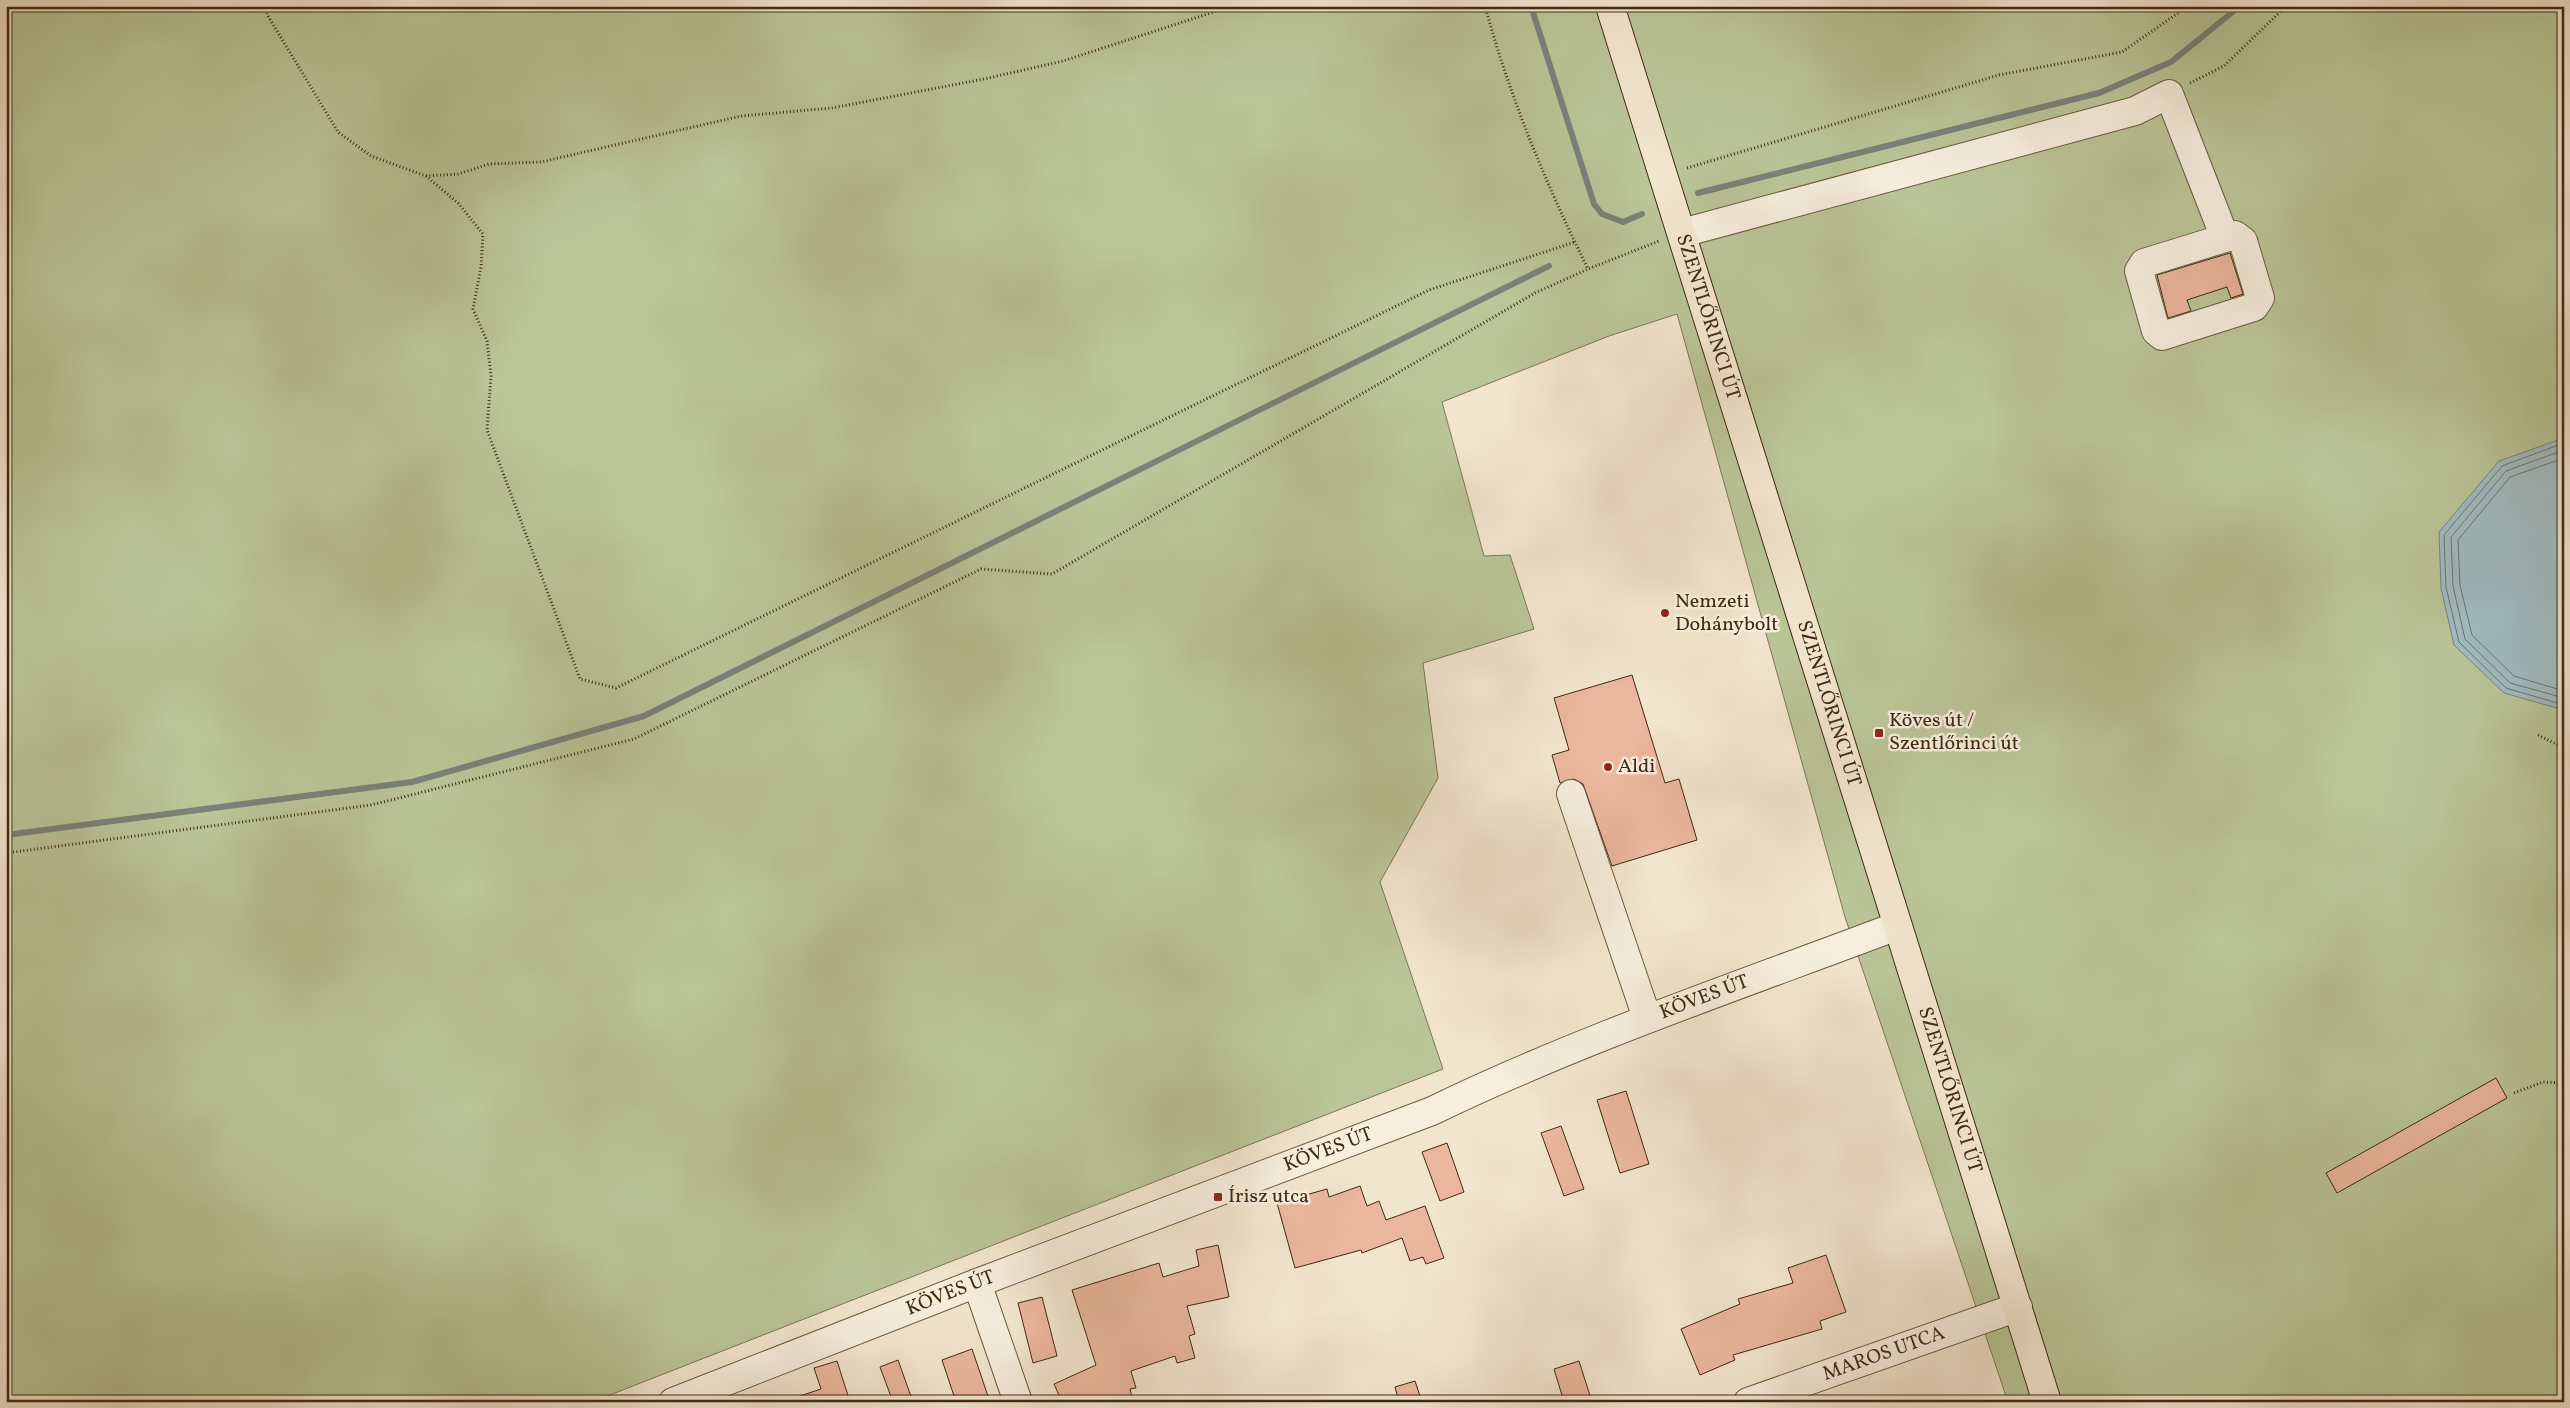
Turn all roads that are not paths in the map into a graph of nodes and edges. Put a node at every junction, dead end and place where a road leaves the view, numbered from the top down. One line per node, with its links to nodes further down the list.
1 (1610, 6): 2 (main road, SZENTLŐRINCI ÚT)
2 (1682, 233): 3 (street); 5 (main road, SZENTLŐRINCI ÚT)
3 (2225, 238): 3 (street)
4 (1571, 794): 6 (street)
5 (1897, 926): 6 (street, KÖVES ÚT); 8 (main road, SZENTLŐRINCI ÚT)
6 (1646, 1018): 7 (street, KÖVES ÚT)
7 (977, 1283): 9 (street, KÖVES ÚT); 10 (street)
8 (2018, 1307): 11 (street, MAROS UTCA); 12 (main road, SZENTLŐRINCI ÚT)
9 (673, 1402)
10 (1018, 1402)
11 (1748, 1402)
12 (2047, 1402)

